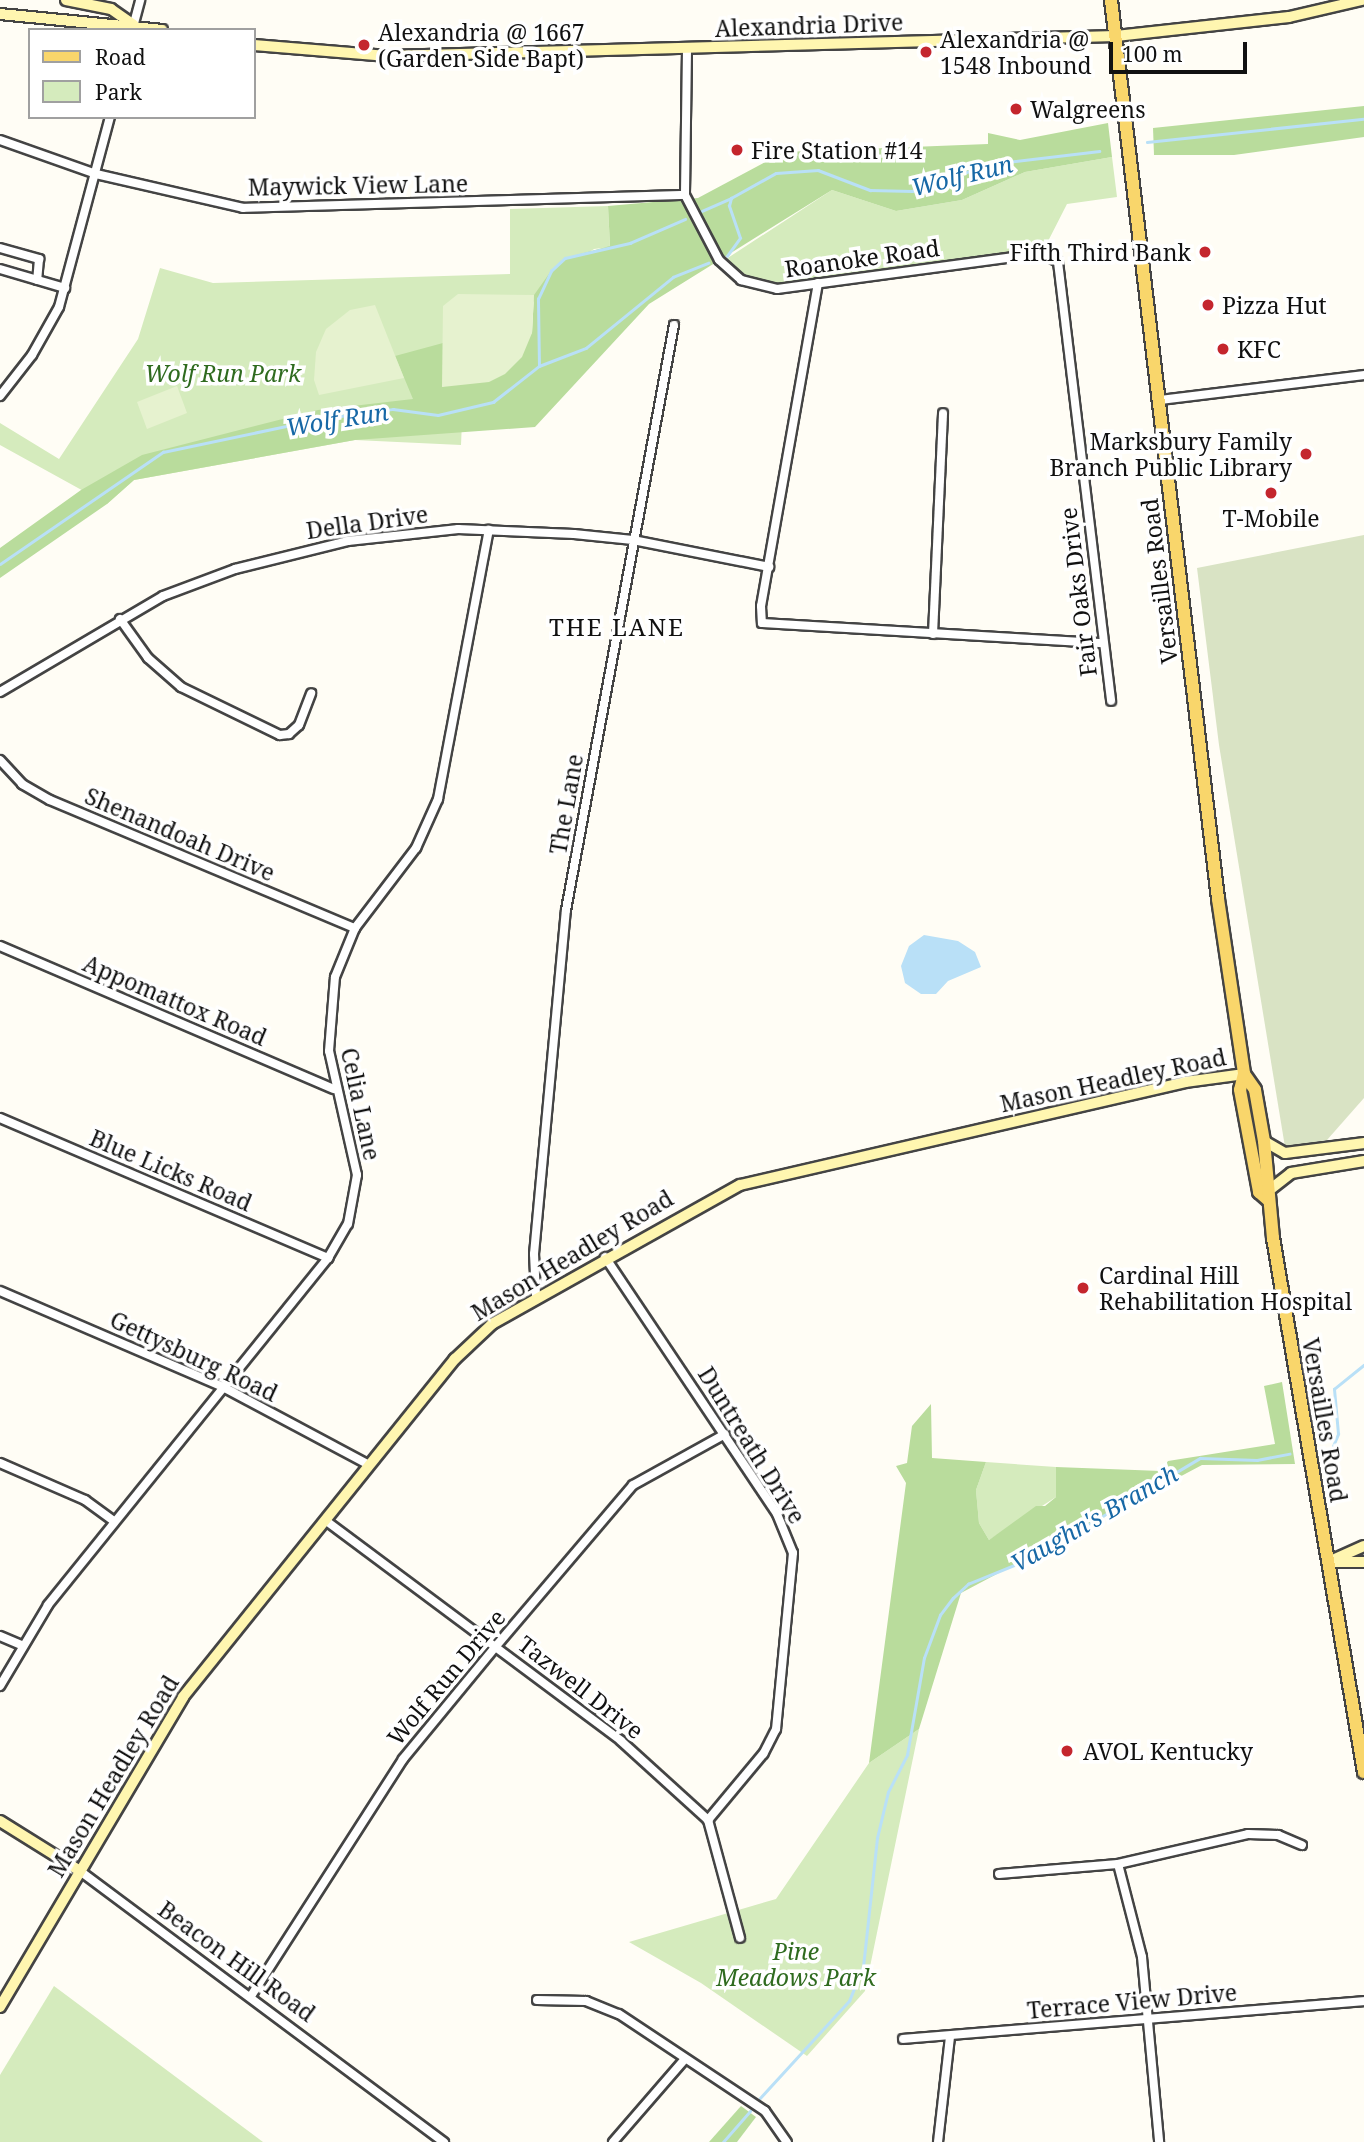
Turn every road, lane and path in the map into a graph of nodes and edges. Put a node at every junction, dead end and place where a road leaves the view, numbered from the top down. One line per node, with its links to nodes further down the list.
1 (66, 0): 6 (main road)
2 (140, 0): 6 (street)
3 (1111, 0): 7 (main road, Versailles Road)
4 (1362, 0): 7 (main road, Alexandria Drive)
5 (0, 14): 6 (main road)
6 (133, 27)
7 (1116, 36): 9 (main road, Alexandria Drive); 23 (main road, Versailles Road)
8 (256, 45): 9 (main road, Alexandria Drive)
9 (687, 50): 13 (street, Roanoke Road)
10 (110, 119): 12 (street)
11 (0, 140): 12 (street, Maywick View Lane)
12 (96, 174): 13 (street, Maywick View Lane); 19 (street)
13 (685, 195): 18 (street, Roanoke Road)
14 (0, 247): 17 (street)
15 (0, 269): 17 (street)
16 (1059, 270): 18 (street, Roanoke Road); 30 (street, Fair Oaks Drive)
17 (37, 280): 19 (street)
18 (818, 282): 27 (street)
19 (65, 288): 22 (street)
20 (674, 325): 26 (street, The Lane)
21 (1364, 375): 23 (street)
22 (0, 396)
23 (1160, 400): 37 (main road, Versailles Road)
24 (943, 413): 29 (street)
25 (489, 530): 26 (street, Della Drive); 28 (street, Della Drive); 35 (street, Celia Lane)
26 (633, 540): 27 (street, Della Drive); 47 (street, The Lane)
27 (769, 567): 29 (street)
28 (120, 619): 31 (street, Della Drive); 32 (street)
29 (933, 634): 30 (street)
30 (1104, 643): 33 (street, Fair Oaks Drive)
31 (0, 692)
32 (311, 693)
33 (1111, 701)
34 (0, 761): 35 (street, Shenandoah Drive)
35 (355, 928): 38 (street, Celia Lane)
36 (0, 946): 38 (street, Appomattox Road)
37 (1244, 1074): 40 (main road, Versailles Road); 43 (main road, Versailles Road); 44 (main road, Mason Headley Road)
38 (334, 1089): 45 (street, Celia Lane)
39 (0, 1118): 45 (street, Blue Licks Road)
40 (1264, 1141): 41 (main road); 43 (main road, Versailles Road)
41 (1364, 1143)
42 (1364, 1161): 43 (main road)
43 (1269, 1194): 55 (main road, Versailles Road)
44 (605, 1257): 47 (main road, Mason Headley Road); 49 (street, Duntreath Drive)
45 (328, 1258): 48 (street, Celia Lane)
46 (0, 1291): 48 (street, Gettysburg Road)
47 (536, 1296): 51 (main road, Mason Headley Road)
48 (223, 1387): 51 (street, Gettysburg Road); 53 (street, Celia Lane)
49 (725, 1434): 59 (street, Wolf Run Drive); 63 (street, Duntreath Drive)
50 (0, 1463): 53 (street)
51 (369, 1465): 52 (main road, Mason Headley Road)
52 (325, 1520): 59 (street, Tazwell Drive); 67 (main road, Mason Headley Road)
53 (114, 1521): 58 (street, Celia Lane)
54 (1364, 1546): 55 (main road)
55 (1328, 1562): 56 (main road); 61 (main road, Versailles Road)
56 (1364, 1562)
57 (0, 1636): 58 (street)
58 (23, 1646): 60 (street, Celia Lane)
59 (496, 1646): 63 (street, Tazwell Drive); 70 (street, Wolf Run Drive)
60 (0, 1686)
61 (1360, 1719): 62 (main road, Versailles Road)
62 (1364, 1772)
63 (708, 1820): 69 (street)
64 (0, 1821): 67 (main road, Beacon Hill Road)
65 (1302, 1845): 66 (street)
66 (1118, 1864): 68 (street); 74 (street)
67 (80, 1871): 70 (street, Beacon Hill Road); 73 (main road, Mason Headley Road)
68 (999, 1874)
69 (740, 1938)
70 (251, 1996): 78 (street, Beacon Hill Road)
71 (537, 2000): 77 (street)
72 (1364, 2001): 74 (street, Terrace View Drive)
73 (0, 2007)
74 (1147, 2017): 75 (street, Terrace View Drive); 82 (street)
75 (950, 2037): 76 (street, Terrace View Drive); 81 (street)
76 (903, 2039)
77 (685, 2059): 79 (street); 80 (street)
78 (444, 2142)
79 (613, 2142)
80 (787, 2142)
81 (938, 2142)
82 (1159, 2142)

